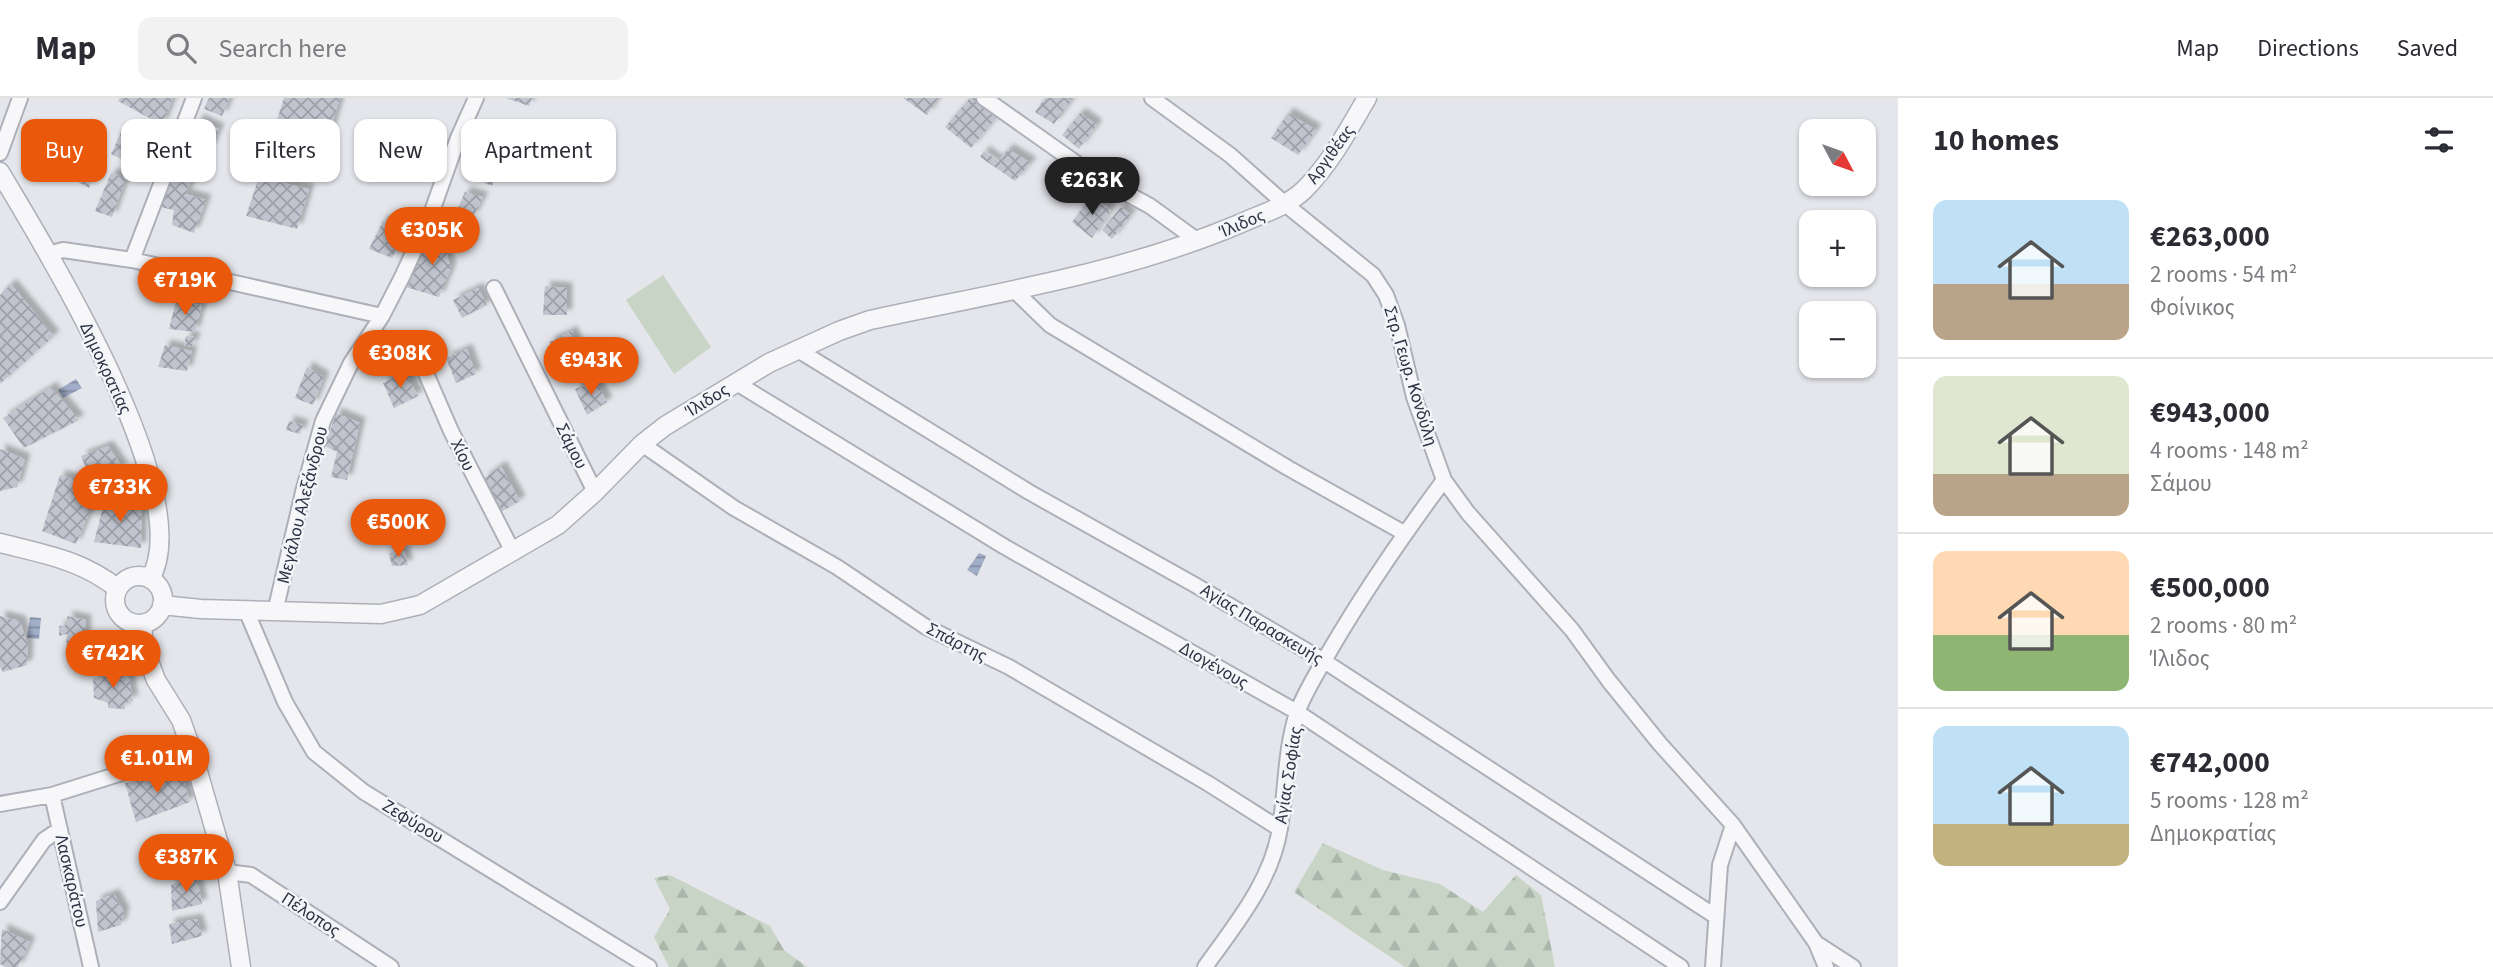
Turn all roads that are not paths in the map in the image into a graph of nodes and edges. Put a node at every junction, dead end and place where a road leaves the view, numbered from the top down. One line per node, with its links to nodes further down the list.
1 (20, 98): 7 (street)
2 (194, 98): 12 (street)
3 (476, 98): 15 (street, Μεγάλου Αλεξάνδρου)
4 (984, 98): 10 (street)
5 (1152, 98): 9 (street, Στρ. Γεωρ. Κονδύλη)
6 (1367, 98): 9 (street, Αργιθέας)
7 (0, 153)
8 (0, 172): 11 (street, Δημοκρατίας)
9 (1285, 204): 10 (street, Ίλιδος); 20 (street, Στρ. Γεωρ. Κονδύλη)
10 (1198, 241): 14 (street, Ίλιδος)
11 (48, 254): 12 (street); 25 (street, Δημοκρατίας)
12 (132, 260): 15 (street)
13 (494, 288): 21 (street, Σάμου)
14 (1013, 289): 16 (street, Ίλιδος); 22 (street)
15 (382, 316): 29 (street, Μεγάλου Αλεξάνδρου)
16 (797, 350): 18 (street, Ίλιδος); 31 (street, Αγίας Παρασκευής)
17 (418, 355): 24 (street, Χίου)
18 (735, 382): 19 (street, Ίλιδος); 32 (street, Διογένους)
19 (642, 444): 21 (street, Ίλιδος); 38 (street, Σπάρτης)
20 (1444, 480): 22 (street, Αγίας Σοφίας); 36 (street, Στρ. Γεωρ. Κονδύλη)
21 (595, 492): 24 (street, Ίλιδος)
22 (1404, 533): 31 (street, Αγίας Σοφίας)
23 (0, 543): 26 (street)
24 (513, 552): 29 (street, Ίλιδος)
25 (150, 579): 26 (street); 27 (street)
26 (118, 589): 30 (street)
27 (162, 605): 28 (street, Ίλιδος); 30 (street)
28 (246, 610): 29 (street, Ίλιδος); 46 (street, Ζεφύρου)
29 (275, 612)
30 (142, 624): 33 (street)
31 (1324, 661): 32 (street, Αγίας Σοφίας); 41 (street, Αγίας Παρασκευής)
32 (1297, 712): 38 (street, Αγίας Σοφίας); 48 (street, Διογένους)
33 (192, 751): 34 (street); 39 (street)
34 (52, 795): 35 (street); 37 (street, Λασκαράτου)
35 (0, 804)
36 (1733, 825): 41 (street); 42 (street, Στρ. Γεωρ. Κονδύλη)
37 (60, 829): 40 (street); 43 (street, Λασκαράτου)
38 (1280, 829): 47 (street, Αγίας Σοφίας)
39 (227, 872): 44 (street); 45 (street, Πέλοπος)
40 (0, 902)
41 (1715, 916): 49 (street)
42 (1816, 943): 50 (street); 51 (street)
43 (95, 966)
44 (241, 967)
45 (391, 967)
46 (649, 967)
47 (1205, 967)
48 (1681, 967)
49 (1713, 967)
50 (1826, 967)
51 (1853, 967)

